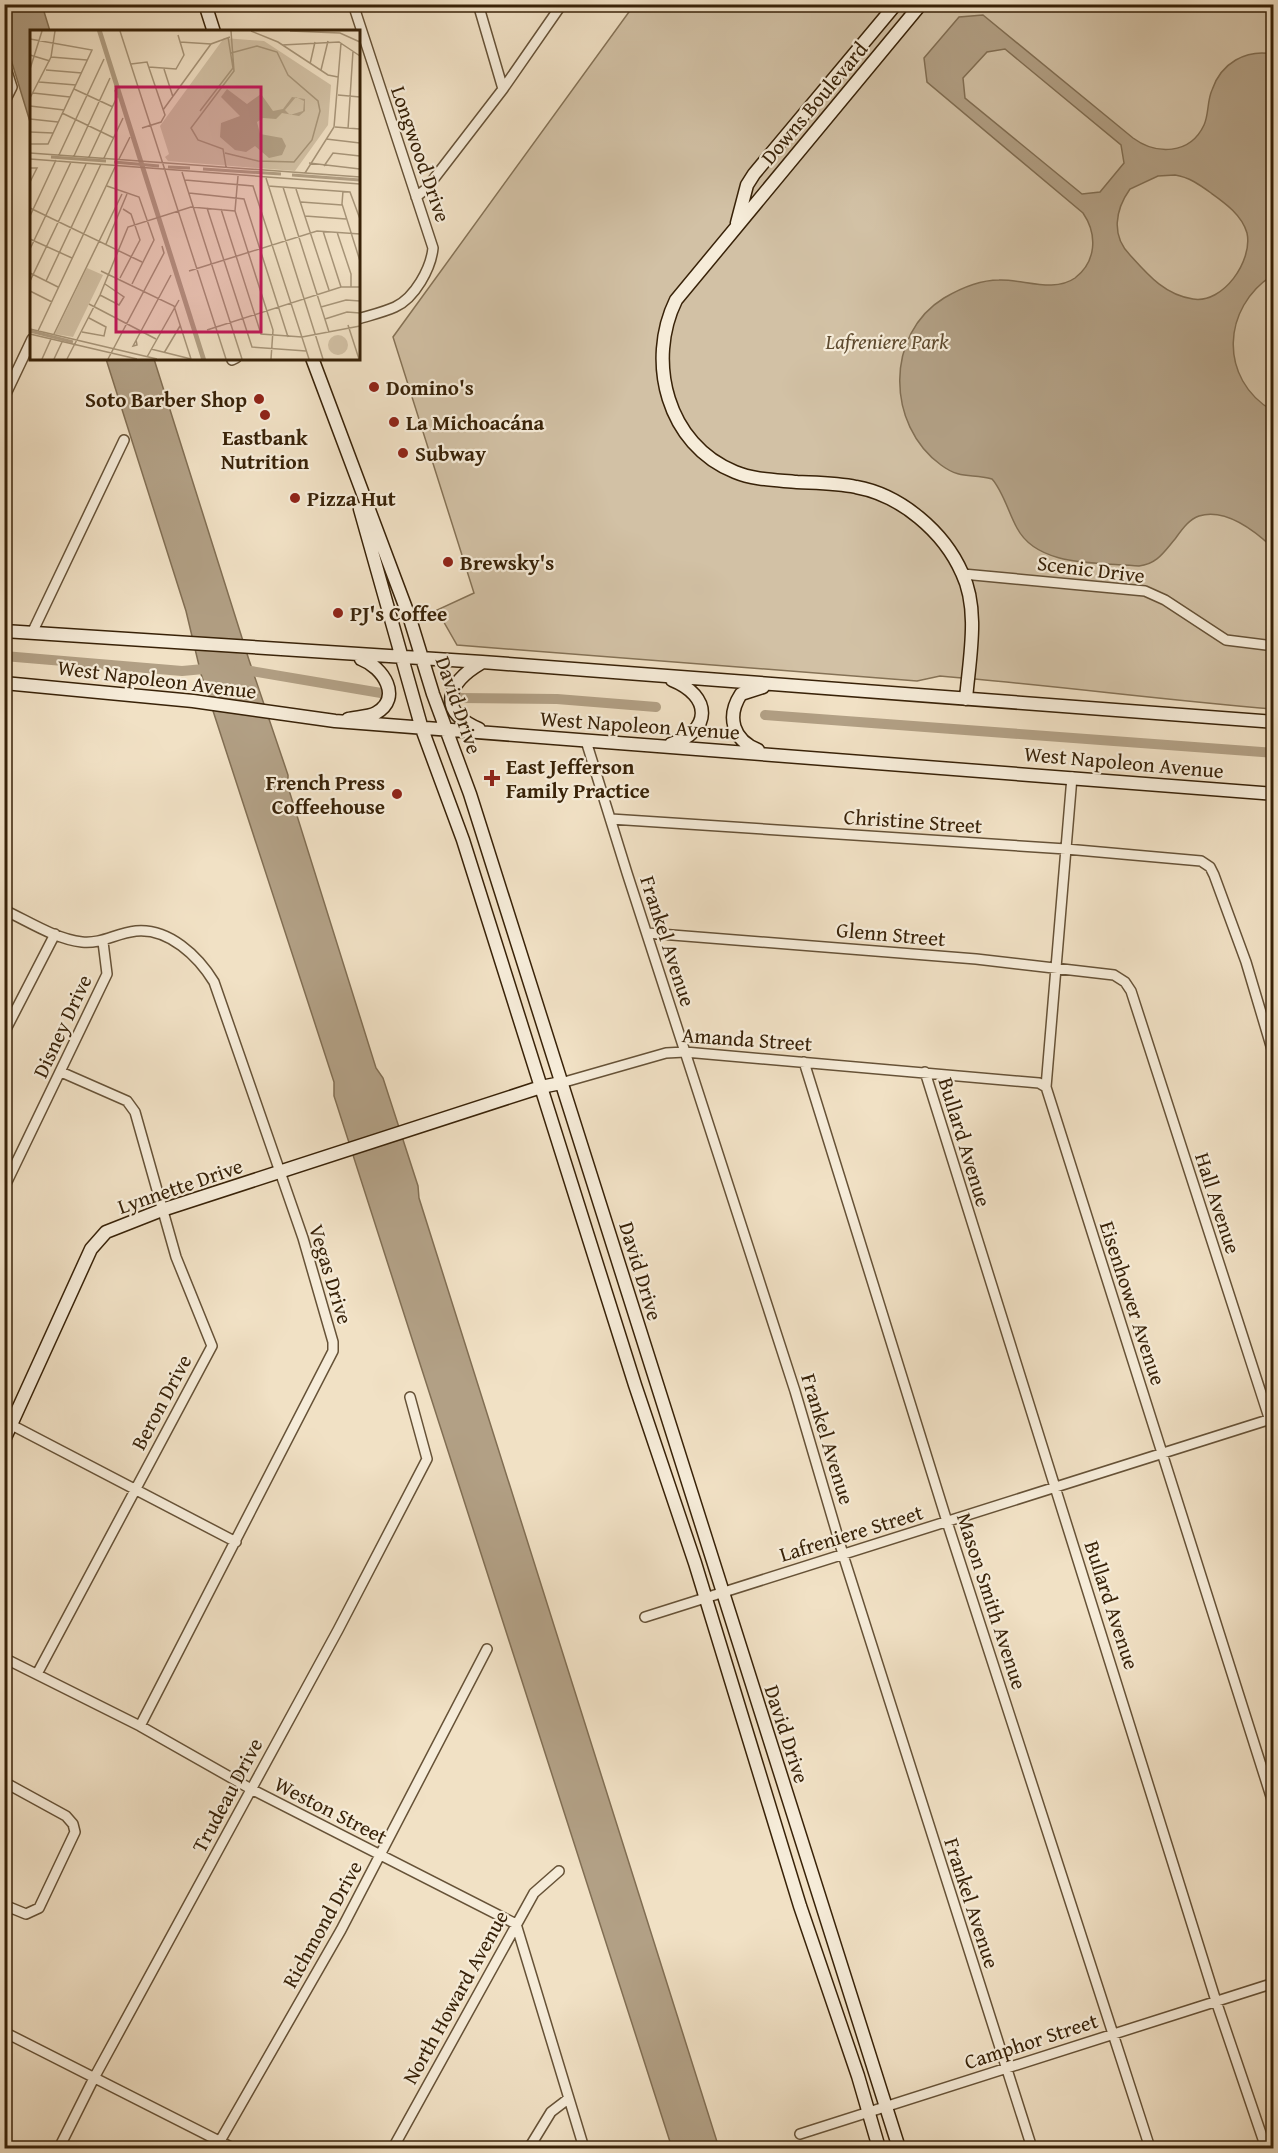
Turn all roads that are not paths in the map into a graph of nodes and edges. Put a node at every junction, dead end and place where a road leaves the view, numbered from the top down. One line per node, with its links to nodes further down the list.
1 (205, 4): 7 (main road)
2 (352, 4): 11 (street, Longwood Drive)
3 (478, 4): 9 (street)
4 (562, 4): 9 (street)
5 (896, 4): 12 (main road, Downs Boulevard)
6 (921, 4): 12 (main road, Downs Boulevard)
7 (213, 30)
8 (4, 62): 10 (street)
9 (503, 89): 11 (street)
10 (4, 103)
11 (416, 197): 13 (street, Longwood Drive)
12 (736, 227): 19 (main road, Downs Boulevard)
13 (360, 318)
14 (30, 343): 16 (street)
15 (313, 360): 17 (main road, David Drive)
16 (4, 398)
17 (331, 410): 24 (main road, David Drive); 25 (main road, David Drive)
18 (123, 440): 21 (street)
19 (963, 574): 22 (street, Scenic Drive); 30 (main road, Downs Boulevard)
20 (4, 631): 21 (main road, West Napoleon Avenue)
21 (32, 633): 23 (main road, West Napoleon Avenue)
22 (1274, 646)
23 (355, 656): 24 (main road, West Napoleon Avenue); 31 (main road)
24 (402, 659): 25 (main road, West Napoleon Avenue); 33 (main road, David Drive)
25 (423, 659): 26 (main road, West Napoleon Avenue); 34 (main road, David Drive)
26 (482, 662): 27 (main road, West Napoleon Avenue); 35 (main road)
27 (663, 677): 29 (main road, West Napoleon Avenue); 37 (main road)
28 (5, 683): 31 (main road, West Napoleon Avenue)
29 (773, 684): 30 (main road, West Napoleon Avenue); 38 (main road)
30 (966, 699): 32 (main road, West Napoleon Avenue)
31 (335, 721): 33 (main road, West Napoleon Avenue)
32 (1274, 722)
33 (422, 729): 34 (main road, West Napoleon Avenue); 56 (main road, David Drive)
34 (446, 731): 35 (main road, West Napoleon Avenue); 55 (main road, David Drive)
35 (489, 733): 36 (main road, West Napoleon Avenue)
36 (586, 741): 37 (main road, West Napoleon Avenue); 41 (street, Frankel Avenue)
37 (664, 747): 38 (main road, West Napoleon Avenue)
38 (770, 754): 39 (main road, West Napoleon Avenue)
39 (1072, 777): 40 (main road, West Napoleon Avenue); 42 (street, Eisenhower Avenue)
40 (1274, 794)
41 (610, 819): 42 (street, Christine Street); 44 (street, Frankel Avenue)
42 (1066, 849): 47 (street, Eisenhower Avenue); 51 (street, Christine Street)
43 (4, 910): 45 (street, Vegas Drive)
44 (647, 933): 47 (street, Glenn Street); 50 (street, Frankel Avenue)
45 (55, 934): 46 (street, Vegas Drive); 49 (street)
46 (103, 942): 53 (street, Disney Drive); 59 (street, Vegas Drive)
47 (1057, 969): 48 (street, Glenn Street); 57 (street, Eisenhower Avenue)
48 (1127, 986): 65 (street, Hall Avenue)
49 (4, 1033)
50 (685, 1052): 52 (street, Amanda Street); 55 (street, Amanda Street); 74 (street, Frankel Avenue)
51 (1274, 1056)
52 (804, 1062): 54 (street, Amanda Street); 72 (street, Mason Smith Avenue)
53 (61, 1072): 60 (street, Disney Drive); 61 (street, Beron Drive)
54 (925, 1072): 57 (street, Amanda Street); 70 (street, Bullard Avenue)
55 (561, 1083): 56 (main road, Amanda Street); 62 (main road, David Drive)
56 (541, 1087): 58 (main road, Amanda Street); 63 (main road, David Drive)
57 (1046, 1087): 69 (street, Eisenhower Avenue)
58 (350, 1149): 59 (main road, Lynnette Drive)
59 (279, 1172): 61 (main road, Lynnette Drive); 73 (street, Vegas Drive)
60 (4, 1188)
61 (162, 1210): 66 (main road, Lynnette Drive); 71 (street, Beron Drive)
62 (642, 1341): 63 (main road); 75 (main road, David Drive)
63 (623, 1346): 76 (main road, David Drive)
64 (410, 1396): 83 (street, Trudeau Drive)
65 (1272, 1419): 67 (street, Hall Avenue); 69 (street, Lafreniere Street)
66 (8, 1422): 68 (main road, Lynnette Drive); 71 (street)
67 (1274, 1433)
68 (4, 1440)
69 (1163, 1454): 70 (street, Lafreniere Street); 84 (street, Eisenhower Avenue)
70 (1056, 1487): 72 (street, Lafreniere Street); 90 (street, Bullard Avenue)
71 (134, 1490): 73 (street); 80 (street, Beron Drive)
72 (947, 1522): 74 (street, Lafreniere Street); 92 (street, Mason Smith Avenue)
73 (236, 1542): 81 (street, Vegas Drive)
74 (843, 1555): 75 (street, Lafreniere Street); 93 (street, Frankel Avenue)
75 (722, 1592): 76 (street, Lafreniere Street); 96 (main road, David Drive)
76 (705, 1598): 77 (street, Lafreniere Street); 97 (main road, David Drive)
77 (645, 1617)
78 (487, 1648): 85 (street, Richmond Drive)
79 (4, 1659): 80 (street, Weston Street)
80 (37, 1674): 81 (street, Weston Street)
81 (140, 1726): 83 (street, Weston Street)
82 (4, 1782): 87 (street)
83 (251, 1789): 85 (street, Weston Street); 94 (street, Trudeau Drive)
84 (1274, 1806)
85 (380, 1856): 88 (street, Weston Street); 99 (street, Richmond Drive)
86 (559, 1871): 88 (street, North Howard Avenue)
87 (4, 1905)
88 (516, 1924): 95 (street); 102 (street, North Howard Avenue)
89 (1274, 1983): 90 (street, Camphor Street)
90 (1216, 2001): 92 (street, Camphor Street); 109 (street, Bullard Avenue)
91 (4, 2032): 94 (street)
92 (1114, 2033): 93 (street, Camphor Street); 108 (street, Mason Smith Avenue)
93 (1006, 2069): 96 (street, Camphor Street); 107 (street, Frankel Avenue)
94 (94, 2078): 99 (street); 100 (street, Trudeau Drive)
95 (568, 2098): 103 (street); 104 (street)
96 (886, 2108): 97 (street, Camphor Street); 106 (main road, David Drive)
97 (869, 2113): 98 (street, Camphor Street); 105 (main road, David Drive)
98 (800, 2134)
99 (218, 2145): 101 (street)
100 (58, 2148)
101 (233, 2148)
102 (393, 2148)
103 (529, 2148)
104 (584, 2148)
105 (879, 2148)
106 (899, 2148)
107 (1032, 2148)
108 (1150, 2148)
109 (1266, 2148)

